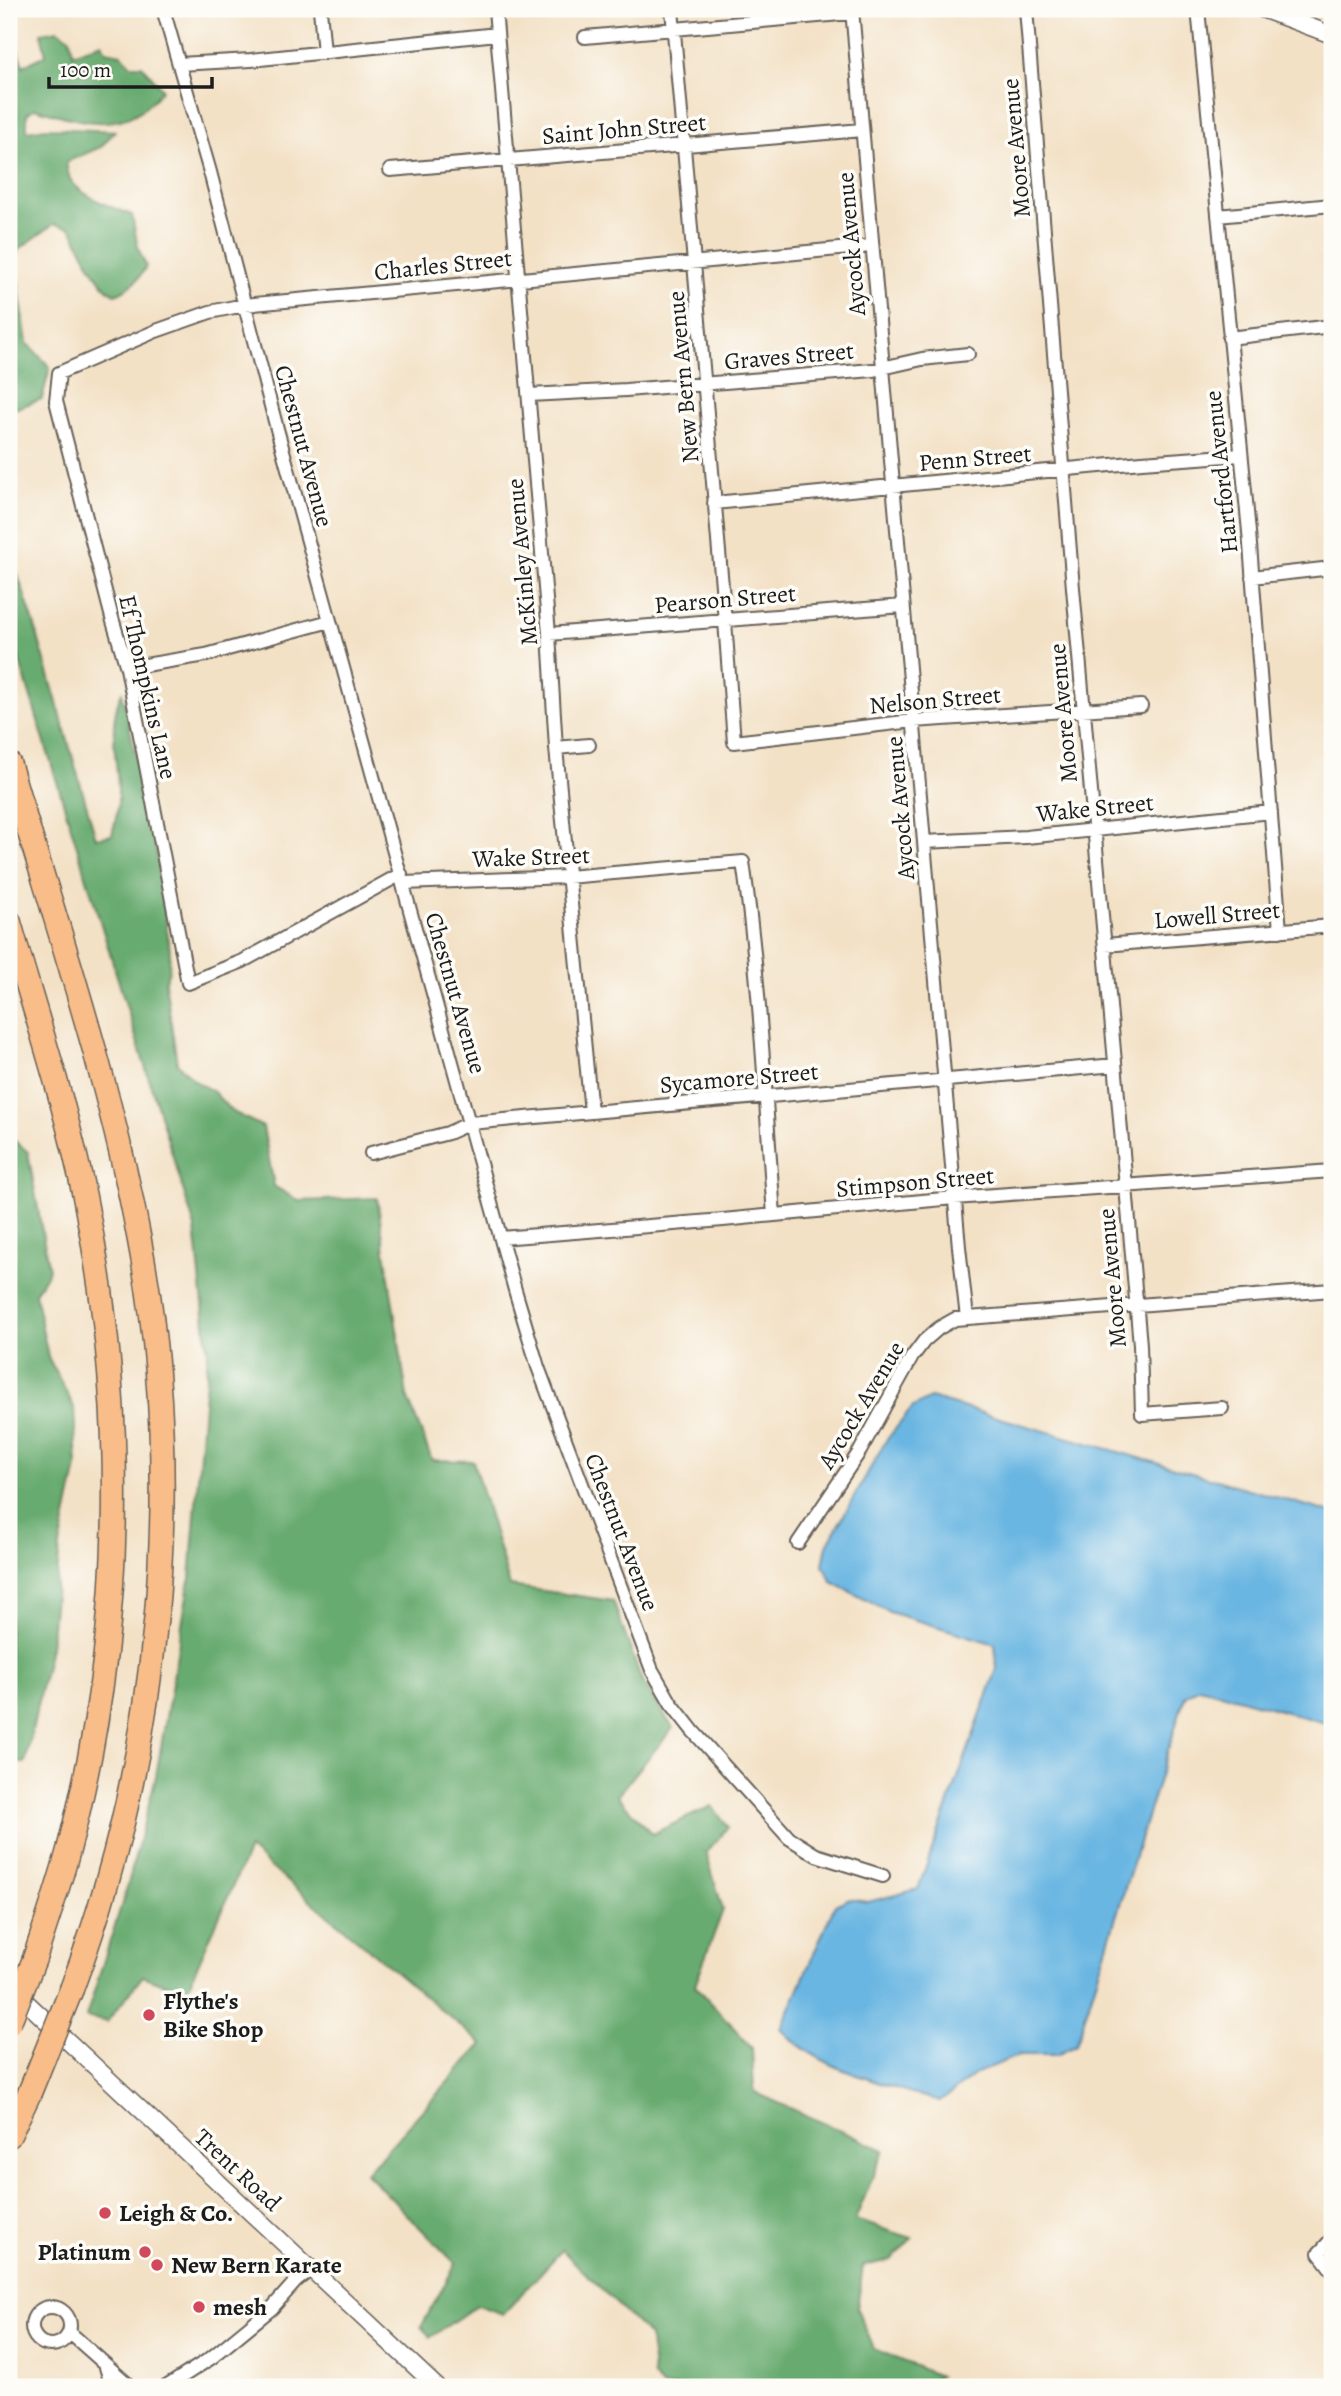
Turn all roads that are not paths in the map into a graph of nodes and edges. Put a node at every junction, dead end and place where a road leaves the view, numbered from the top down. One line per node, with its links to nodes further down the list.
1 (163, 9): 14 (street, Chestnut Avenue)
2 (320, 9): 13 (street)
3 (495, 9): 10 (street, McKinley Avenue)
4 (672, 9): 9 (street, New Bern Avenue)
5 (1026, 9): 33 (street, Moore Avenue)
6 (1198, 9): 20 (street, Hartford Avenue)
7 (1262, 9): 11 (street)
8 (852, 11): 9 (street); 15 (street, Aycock Avenue)
9 (674, 30): 12 (street); 16 (street, New Bern Avenue)
10 (497, 34): 13 (street); 17 (street, McKinley Avenue)
11 (1332, 34)
12 (585, 37)
13 (324, 53): 14 (street)
14 (179, 64): 24 (street, Chestnut Avenue)
15 (862, 130): 16 (street, Saint John Street); 21 (street, Aycock Avenue)
16 (684, 145): 17 (street, Saint John Street); 22 (street, New Bern Avenue)
17 (509, 160): 18 (street, Saint John Street); 23 (street, McKinley Avenue)
18 (390, 170)
19 (1332, 205): 20 (street)
20 (1218, 216): 26 (street, Hartford Avenue)
21 (871, 246): 22 (street, Charles Street); 28 (street, Aycock Avenue)
22 (695, 263): 23 (street, Charles Street); 29 (street, New Bern Avenue)
23 (519, 278): 24 (street, Charles Street); 30 (street, McKinley Avenue)
24 (244, 304): 31 (street, Charles Street); 39 (street, Chestnut Avenue)
25 (1332, 326): 26 (street)
26 (1229, 338): 32 (street, Hartford Avenue)
27 (968, 354): 28 (street, Graves Street)
28 (883, 368): 29 (street, Graves Street); 34 (street, Aycock Avenue)
29 (704, 384): 30 (street, Graves Street); 35 (street, New Bern Avenue)
30 (529, 395): 41 (street, McKinley Avenue)
31 (56, 401): 42 (street, Ef Thompkins Lane)
32 (1240, 455): 33 (street, Penn Street); 37 (street, Hartford Avenue)
33 (1064, 471): 34 (street, Penn Street); 44 (street, Moore Avenue)
34 (892, 486): 35 (street, Penn Street); 38 (street, Aycock Avenue)
35 (714, 503): 40 (street, New Bern Avenue)
36 (1332, 568): 37 (street)
37 (1252, 577): 50 (street, Hartford Avenue)
38 (903, 606): 40 (street, Pearson Street); 45 (street, Aycock Avenue)
39 (330, 621): 42 (street); 54 (street, Chestnut Avenue)
40 (726, 621): 41 (street, Pearson Street); 46 (street, New Bern Avenue)
41 (549, 634): 48 (street, McKinley Avenue)
42 (127, 668): 59 (street, Ef Thompkins Lane)
43 (1140, 706): 44 (street, Nelson Street)
44 (1084, 711): 45 (street, Nelson Street); 51 (street, Moore Avenue)
45 (913, 721): 46 (street, Nelson Street); 52 (street, Aycock Avenue)
46 (734, 742)
47 (589, 745): 48 (street)
48 (556, 748): 53 (street, McKinley Avenue)
49 (9, 764): 79 (highway, bridge)
50 (1271, 812): 51 (street, Wake Street); 57 (street, Hartford Avenue)
51 (1094, 829): 52 (street, Wake Street); 58 (street, Moore Avenue)
52 (924, 842): 61 (street, Aycock Avenue)
53 (567, 877): 54 (street, Wake Street); 62 (street, Wake Street); 63 (street, McKinley Avenue)
54 (402, 878): 59 (street, Wake Street); 64 (street, Chestnut Avenue)
55 (9, 921): 78 (highway, bridge)
56 (1332, 926): 57 (street, Lowell Street)
57 (1280, 931): 58 (street, Lowell Street)
58 (1105, 945): 60 (street, Moore Avenue)
59 (188, 983)
60 (1115, 1065): 61 (street, Sycamore Street); 67 (street, Moore Avenue)
61 (945, 1080): 62 (street, Sycamore Street); 68 (street, Aycock Avenue)
62 (767, 1096): 63 (street, Sycamore Street); 69 (street)
63 (591, 1112): 64 (street, Sycamore Street)
64 (470, 1122): 65 (street, Sycamore Street); 70 (street, Chestnut Avenue)
65 (370, 1153)
66 (1332, 1171): 67 (street, Stimpson Street)
67 (1125, 1185): 68 (street, Stimpson Street); 72 (street, Moore Avenue)
68 (954, 1198): 69 (street, Stimpson Street); 73 (street, Aycock Avenue)
69 (774, 1215): 70 (street, Stimpson Street)
70 (501, 1238): 76 (street, Chestnut Avenue)
71 (1332, 1290): 72 (street)
72 (1135, 1306): 73 (street); 74 (street, Moore Avenue)
73 (967, 1318): 75 (street, Aycock Avenue)
74 (1222, 1408)
75 (799, 1543)
76 (883, 1876)
77 (9, 1986): 81 (street, Trent Road)
78 (9, 2023)
79 (9, 2136)
80 (1332, 2239): 82 (street)
81 (311, 2269): 87 (street); 88 (street, Trent Road)
82 (1332, 2270)
83 (69, 2332): 84 (street)
84 (105, 2364): 85 (street); 86 (street)
85 (108, 2387)
86 (131, 2387)
87 (166, 2387)
88 (437, 2387)

